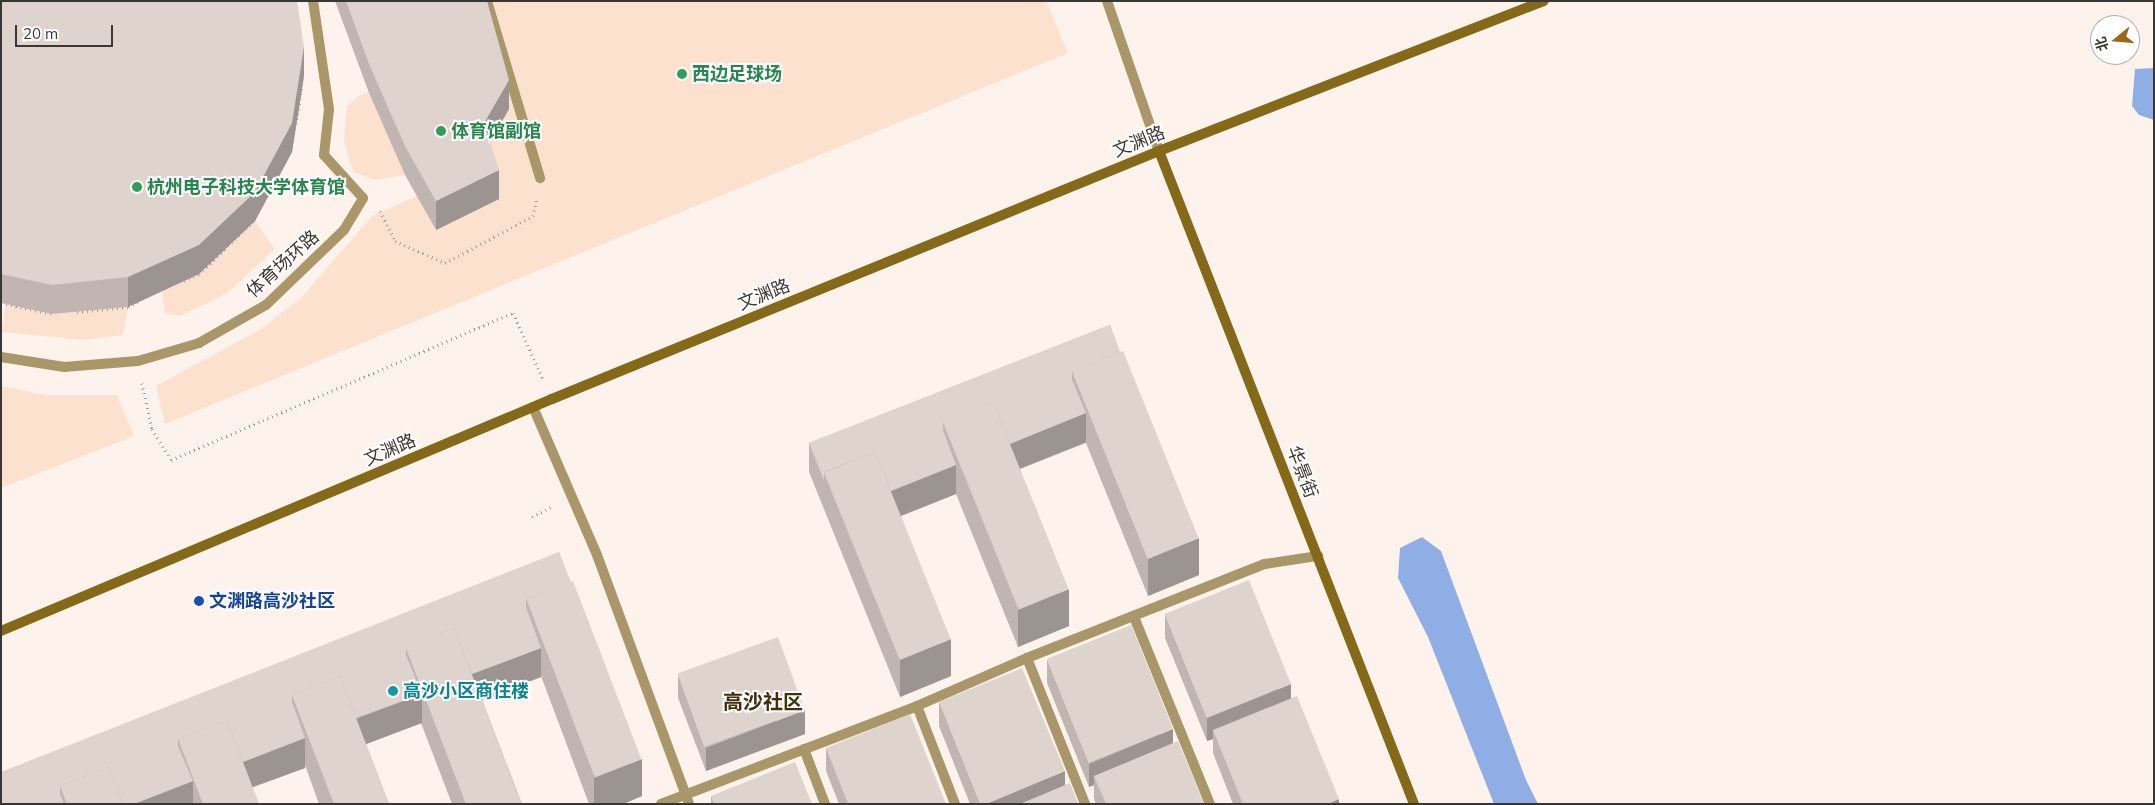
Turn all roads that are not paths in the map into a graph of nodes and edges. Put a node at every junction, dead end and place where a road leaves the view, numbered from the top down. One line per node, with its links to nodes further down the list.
1 (313, 1): 7 (street, 体育场环路)
2 (487, 1): 6 (street)
3 (1108, 1): 5 (street)
4 (1544, 1): 5 (main road, 文渊路)
5 (1159, 151): 8 (main road, 文渊路); 9 (main road, 华景街)
6 (540, 178)
7 (1, 357)
8 (534, 407): 11 (main road, 文渊路); 15 (street)
9 (1318, 556): 10 (street); 21 (main road, 华景街)
10 (1134, 617): 12 (street); 20 (street)
11 (1, 631)
12 (1027, 658): 13 (street); 19 (street)
13 (917, 706): 14 (street); 18 (street)
14 (804, 749): 15 (street); 17 (street)
15 (688, 799): 16 (street)
16 (661, 804)
17 (825, 804)
18 (955, 804)
19 (1085, 804)
20 (1210, 804)
21 (1414, 804)

